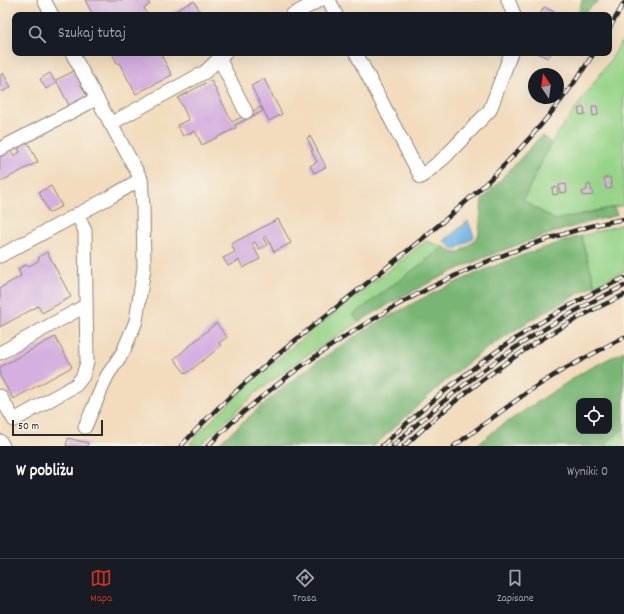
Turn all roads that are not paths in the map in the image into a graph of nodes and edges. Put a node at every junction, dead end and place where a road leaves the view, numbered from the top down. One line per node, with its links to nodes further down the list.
1 (44, 0): 5 (lane)
2 (320, 0): 6 (lane)
3 (329, 0): 7 (lane)
4 (508, 0): 8 (lane)
5 (50, 12)
6 (298, 12)
7 (335, 12)
8 (513, 12)
9 (74, 56): 13 (lane)
10 (222, 56): 14 (lane); 15 (lane)
11 (358, 56): 12 (lane)
12 (510, 56)
13 (96, 99): 15 (lane); 16 (lane)
14 (246, 112)
15 (110, 124): 17 (lane)
16 (0, 149)
17 (140, 178): 18 (lane); 23 (lane)
18 (77, 214): 19 (lane); 20 (lane)
19 (0, 256)
20 (85, 306): 21 (lane); 22 (lane)
21 (0, 353)
22 (0, 396)
23 (85, 427)
24 (0, 441): 25 (lane)
25 (3, 446)

